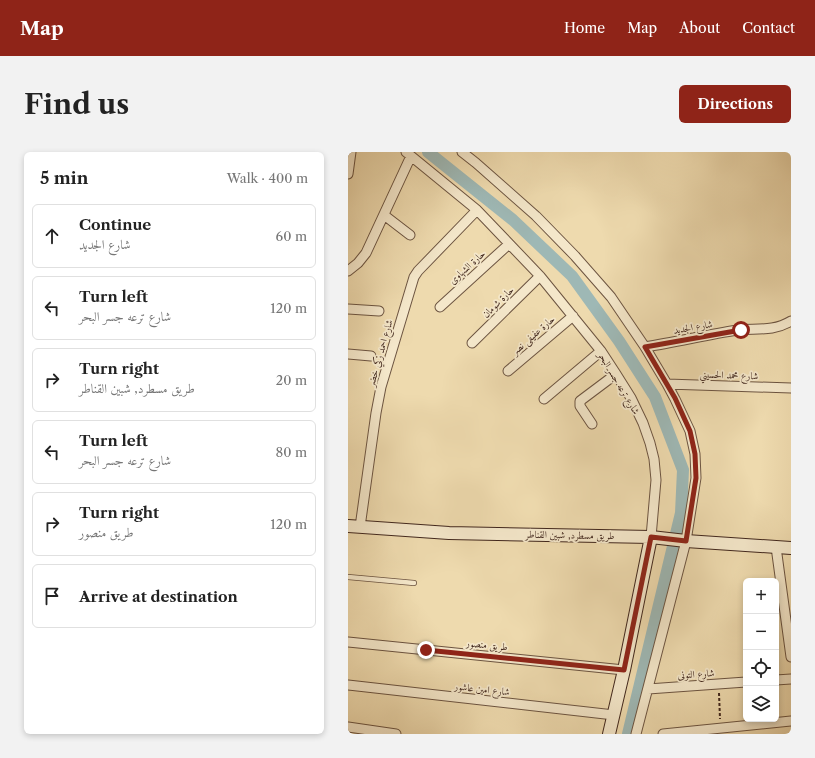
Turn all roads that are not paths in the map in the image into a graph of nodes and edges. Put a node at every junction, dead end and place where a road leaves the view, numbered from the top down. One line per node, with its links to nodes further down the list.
1 (351, 152): 4 (street)
2 (462, 152): 17 (street)
3 (408, 154): 5 (street, شارع ترعه جسر البحر); 6 (street)
4 (348, 174)
5 (477, 210): 8 (street, شارع ترعه جسر البحر); 27 (street, شارع احمد زكي خضر)
6 (384, 215): 7 (street); 9 (street)
7 (410, 235)
8 (509, 244): 10 (street, شارع ترعه جسر البحر); 11 (street, حارة الشهاوى)
9 (348, 271)
10 (540, 276): 14 (street, شارع ترعه جسر البحر); 16 (street, حارة شومان)
11 (440, 306)
12 (348, 309): 13 (street)
13 (379, 312)
14 (572, 316): 18 (street, شارع ترعه جسر البحر); 21 (street, حارة عفيفى نصر)
15 (791, 321): 17 (street, شارع الجديد)
16 (472, 343)
17 (645, 347): 23 (street)
18 (601, 351): 22 (street, شارع ترعه جسر البحر); 25 (street)
19 (348, 354): 20 (street)
20 (372, 356)
21 (508, 371)
22 (616, 374): 26 (street); 28 (street, شارع ترعه جسر البحر)
23 (667, 384): 24 (street, شارع محمد الحسيني); 29 (street)
24 (791, 388)
25 (544, 400)
26 (592, 424)
27 (354, 527): 28 (main road, طريق مسطرد, شبين القناطر)
28 (653, 537): 29 (main road, طريق مسطرد, شبين القناطر); 36 (main road, شارع ترعه جسر البحر)
29 (682, 540): 30 (main road, طريق مسطرد, شبين القناطر); 41 (street)
30 (776, 547): 31 (main road, طريق مسطرد, شبين القناطر); 35 (street)
31 (791, 548)
32 (348, 577): 33 (lane)
33 (414, 583)
34 (348, 642): 36 (street, طريق منصور)
35 (791, 657)
36 (624, 670): 42 (main road, شارع ترعه جسر البحر)
37 (791, 679): 38 (street)
38 (779, 680)
39 (743, 682): 41 (street, شارع التونى)
40 (348, 685): 42 (street, شارع امين عاشور)
41 (648, 689): 47 (street)
42 (614, 715): 46 (main road, شارع ترعه جسر البحر)
43 (791, 721): 48 (street)
44 (348, 727): 45 (street)
45 (396, 734)
46 (609, 734)
47 (636, 734)
48 (664, 734)

